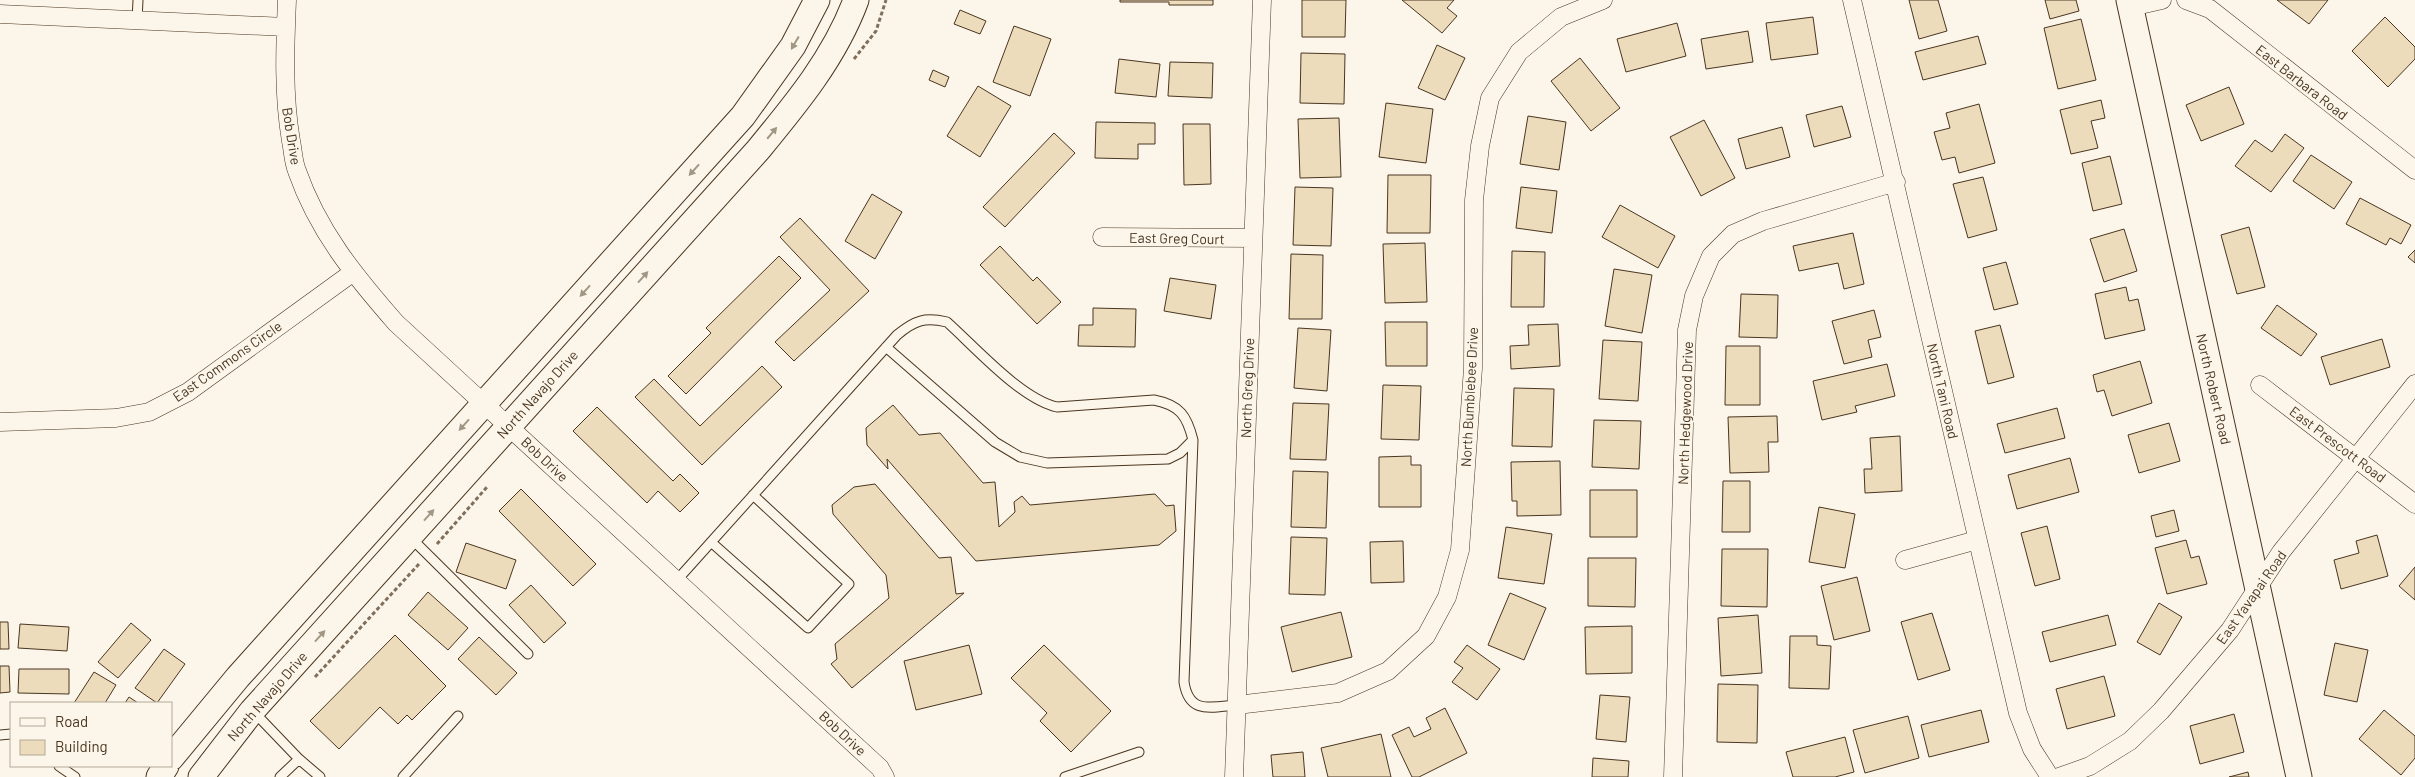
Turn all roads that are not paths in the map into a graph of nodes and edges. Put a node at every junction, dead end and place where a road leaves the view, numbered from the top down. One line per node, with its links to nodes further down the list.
1 (138, 0): 12 (lane)
2 (287, 0): 13 (street, Bob Drive)
3 (817, 0): 14 (street, one-way to 14)
4 (856, 0): 15 (street, North Navajo Drive, one-way to 4)
5 (1262, 0): 19 (street, North Greg Drive)
6 (1603, 0): 39 (street, North Bumblebee Drive)
7 (1852, 0): 17 (street, North Tani Road)
8 (2162, 0): 10 (street)
9 (2186, 0): 16 (street, East Barbara Road)
10 (2130, 4): 36 (street, North Robert Road)
11 (0, 14): 12 (street)
12 (137, 21): 13 (street)
13 (286, 27): 20 (street, Bob Drive)
14 (715, 147): 15 (street); 24 (street, one-way to 24)
15 (740, 170): 26 (street, North Navajo Drive, one-way to 15)
16 (2415, 170)
17 (1896, 182): 32 (street, North Tani Road); 54 (street, North Hedgewood Drive)
18 (1102, 237): 19 (street, East Greg Court)
19 (1252, 238): 39 (street, North Greg Drive)
20 (352, 273): 24 (street, Bob Drive); 25 (street, East Commons Circle)
21 (886, 347): 27 (lane); 27 (lane); 29 (lane)
22 (2415, 384): 28 (street, East Yavapai Road)
23 (2260, 385): 28 (street, East Prescott Road)
24 (484, 403): 26 (street, Bob Drive); 38 (street, one-way to 38)
25 (0, 422)
26 (510, 425): 31 (street, North Navajo Drive, one-way to 26); 35 (street, Bob Drive)
27 (1193, 440): 39 (lane)
28 (2356, 458): 30 (street, East Prescott Road); 36 (street, East Yavapai Road)
29 (753, 495): 33 (lane); 33 (lane)
30 (2415, 504)
31 (409, 537): 37 (lane); 40 (street, North Navajo Drive, one-way to 31)
32 (1977, 540): 34 (street); 55 (street, North Tani Road)
33 (711, 542): 35 (lane)
34 (1905, 560)
35 (677, 580): 51 (street, Bob Drive)
36 (2256, 588): 56 (street, East Yavapai Road); 57 (street, North Robert Road)
37 (528, 654)
38 (228, 688): 40 (street); 43 (street)
39 (1237, 705): 53 (street, North Greg Drive)
40 (252, 711): 44 (lane); 47 (street, North Navajo Drive)
41 (458, 716): 50 (lane)
42 (1138, 752): 52 (lane)
43 (172, 757)
44 (299, 759): 48 (lane); 49 (lane)
45 (60, 767): 46 (lane)
46 (75, 777)
47 (201, 777)
48 (280, 777)
49 (320, 777)
50 (403, 777)
51 (885, 777)
52 (1065, 777)
53 (1234, 777)
54 (1673, 777)
55 (2050, 777)
56 (2059, 777)
57 (2299, 777)

